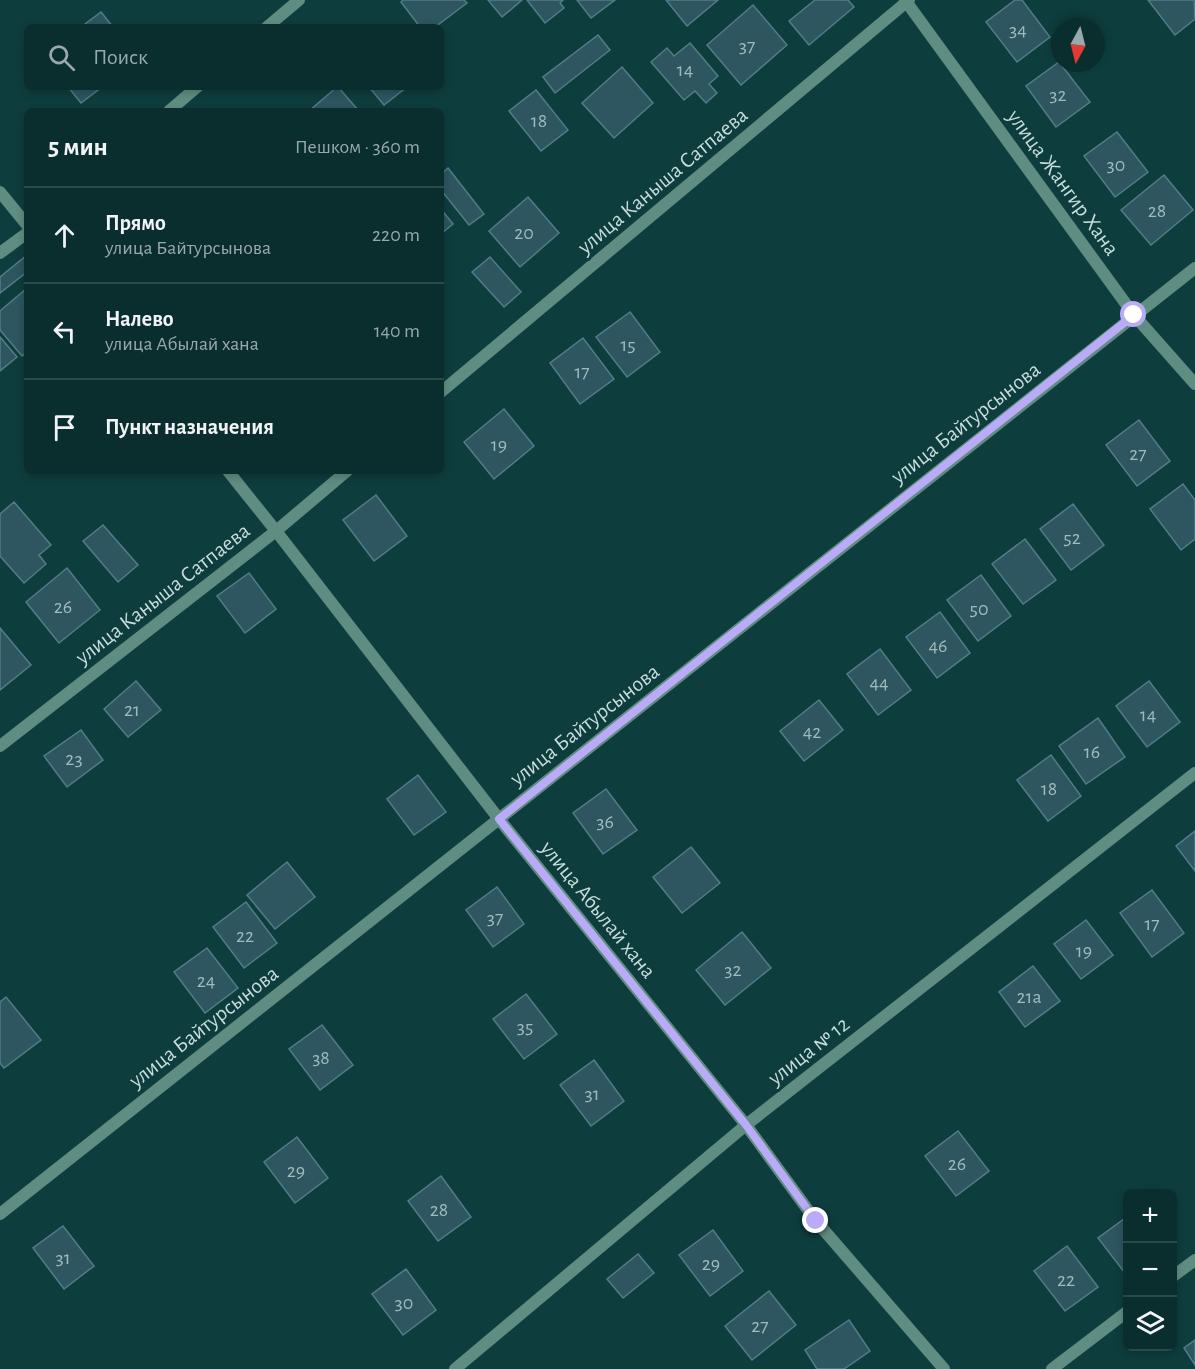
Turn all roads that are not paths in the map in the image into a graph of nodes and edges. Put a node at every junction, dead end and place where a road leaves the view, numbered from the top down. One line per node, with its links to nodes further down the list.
1 (299, 0): 3 (street)
2 (907, 1): 11 (street, улица Жангир Хана); 13 (street, улица Каныша Сатпаева)
3 (271, 24)
4 (194, 90): 5 (street)
5 (172, 108)
6 (0, 192): 7 (street)
7 (24, 221)
8 (24, 235): 9 (street)
9 (0, 254)
10 (1195, 268): 11 (street, улица Байтурсынова)
11 (1134, 315): 12 (street, улица Жангир Хана); 19 (street, улица Байтурсынова)
12 (1195, 384)
13 (444, 389)
14 (230, 474): 16 (street, улица Абылай хана)
15 (343, 474): 16 (street, улица Каныша Сатпаева)
16 (276, 531): 17 (street, улица Каныша Сатпаева); 19 (street, улица Абылай хана)
17 (0, 746)
18 (1195, 773): 20 (street, улица № 12)
19 (499, 819): 20 (street, улица Абылай хана); 21 (street, улица Байтурсынова)
20 (746, 1125): 25 (street, улица № 12); 26 (street, улица Абылай хана)
21 (0, 1214)
22 (1195, 1260): 23 (street)
23 (1177, 1274)
24 (1123, 1315): 27 (street)
25 (455, 1369)
26 (944, 1369)
27 (1052, 1369)

